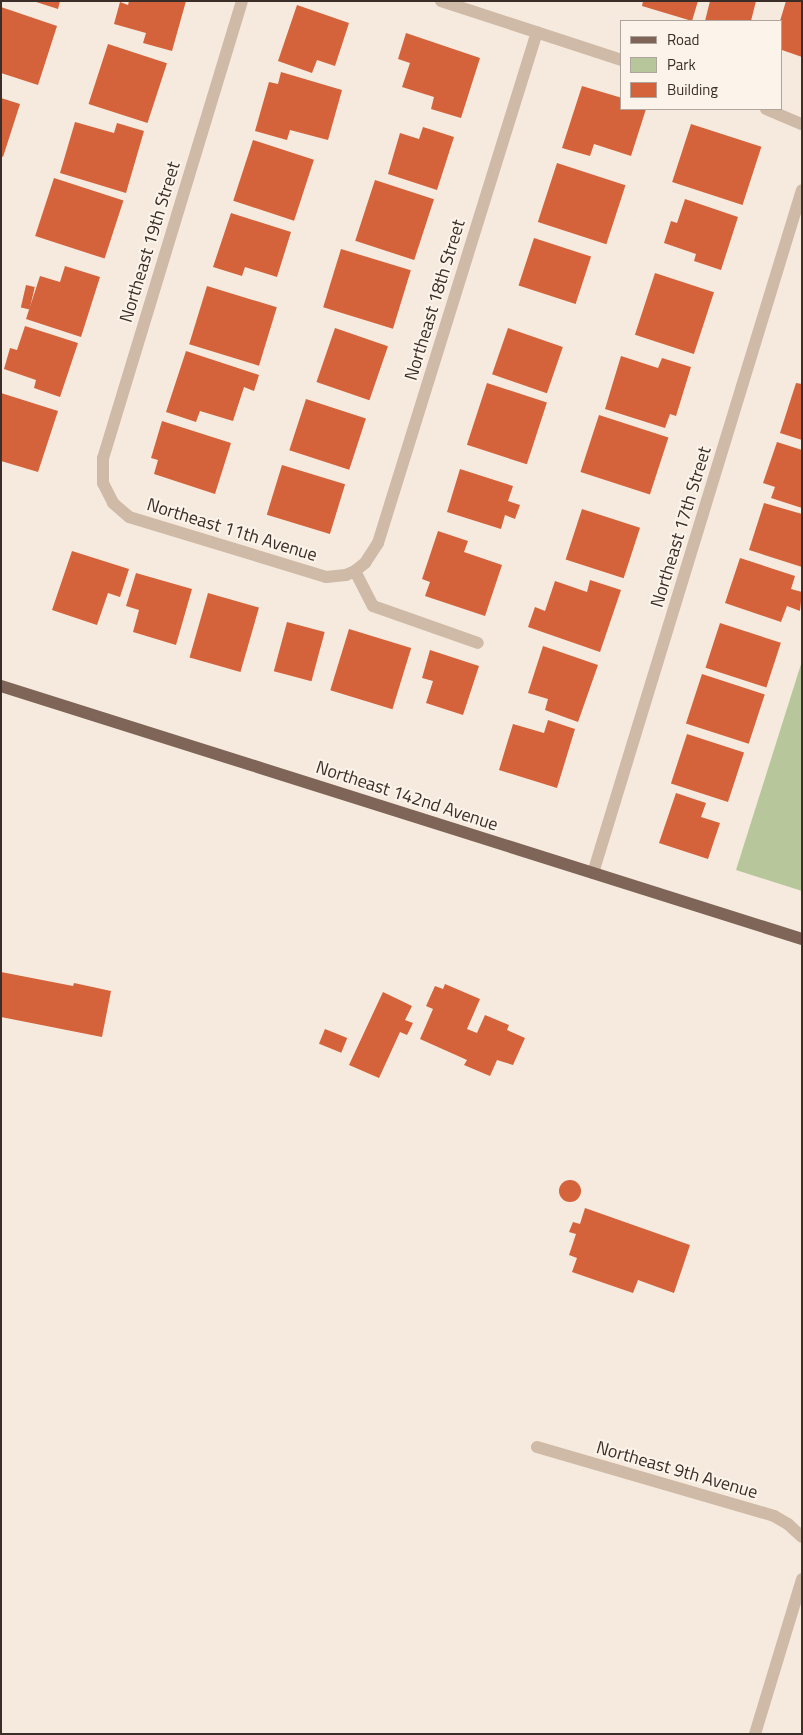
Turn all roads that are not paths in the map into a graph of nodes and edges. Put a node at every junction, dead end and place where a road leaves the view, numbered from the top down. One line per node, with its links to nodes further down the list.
1 (242, 1): 8 (street, Northeast 19th Street)
2 (441, 1): 3 (street)
3 (537, 32): 4 (street); 9 (street, Northeast 18th Street)
4 (620, 59)
5 (768, 110): 6 (street)
6 (802, 124)
7 (802, 190): 12 (street, Northeast 17th Street)
8 (107, 494): 9 (street, Northeast 11th Avenue)
9 (355, 571): 10 (street)
10 (478, 643)
11 (1, 686): 12 (main road, Northeast 142nd Avenue)
12 (593, 873): 13 (main road, Northeast 142nd Avenue)
13 (802, 939)
14 (538, 1447): 15 (street, Northeast 9th Avenue)
15 (802, 1536)
16 (802, 1579): 17 (street)
17 (755, 1734)

